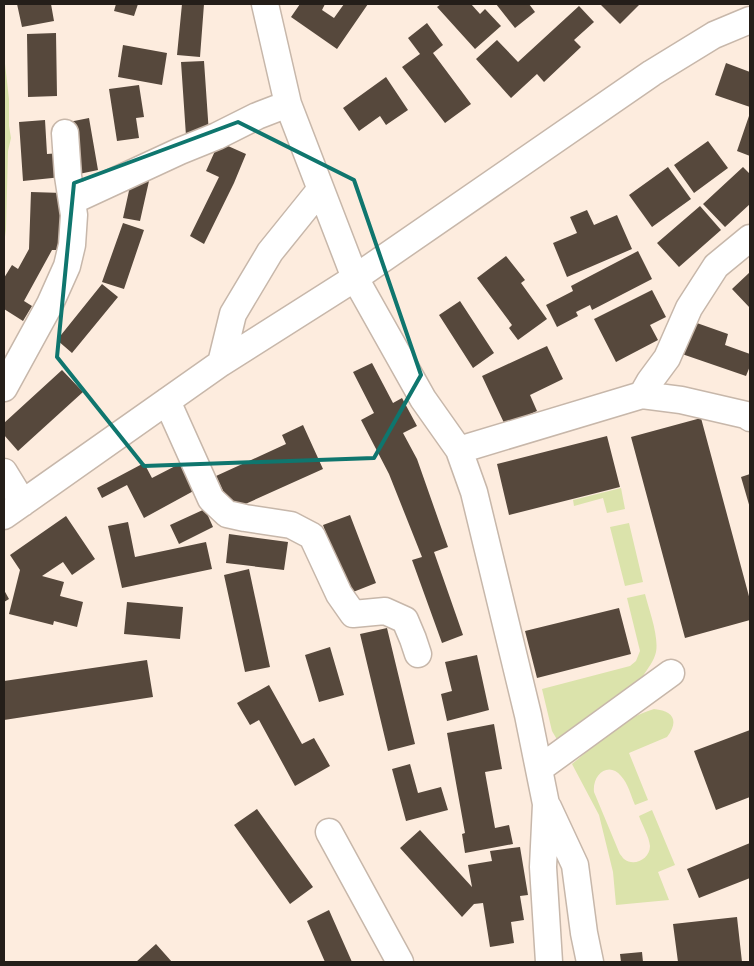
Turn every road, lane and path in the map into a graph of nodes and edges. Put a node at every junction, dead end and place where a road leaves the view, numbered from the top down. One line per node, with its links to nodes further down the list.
1 (265, 4): 3 (street)
2 (750, 20): 8 (street)
3 (288, 104): 5 (street); 6 (street)
4 (65, 134): 6 (street)
5 (320, 190): 8 (street); 9 (street)
6 (72, 201): 10 (street)
7 (750, 238): 11 (street)
8 (355, 278): 9 (street); 14 (street)
9 (220, 363): 12 (street)
10 (4, 388)
11 (642, 395): 13 (street); 14 (street)
12 (167, 402): 16 (street); 17 (street)
13 (750, 418)
14 (459, 450): 19 (street)
15 (4, 472): 16 (street)
16 (13, 510)
17 (418, 654)
18 (671, 673): 19 (street)
19 (539, 769): 20 (street)
20 (546, 804): 23 (street); 24 (street)
21 (329, 832): 22 (street)
22 (400, 962)
23 (550, 962)
24 (590, 962)

